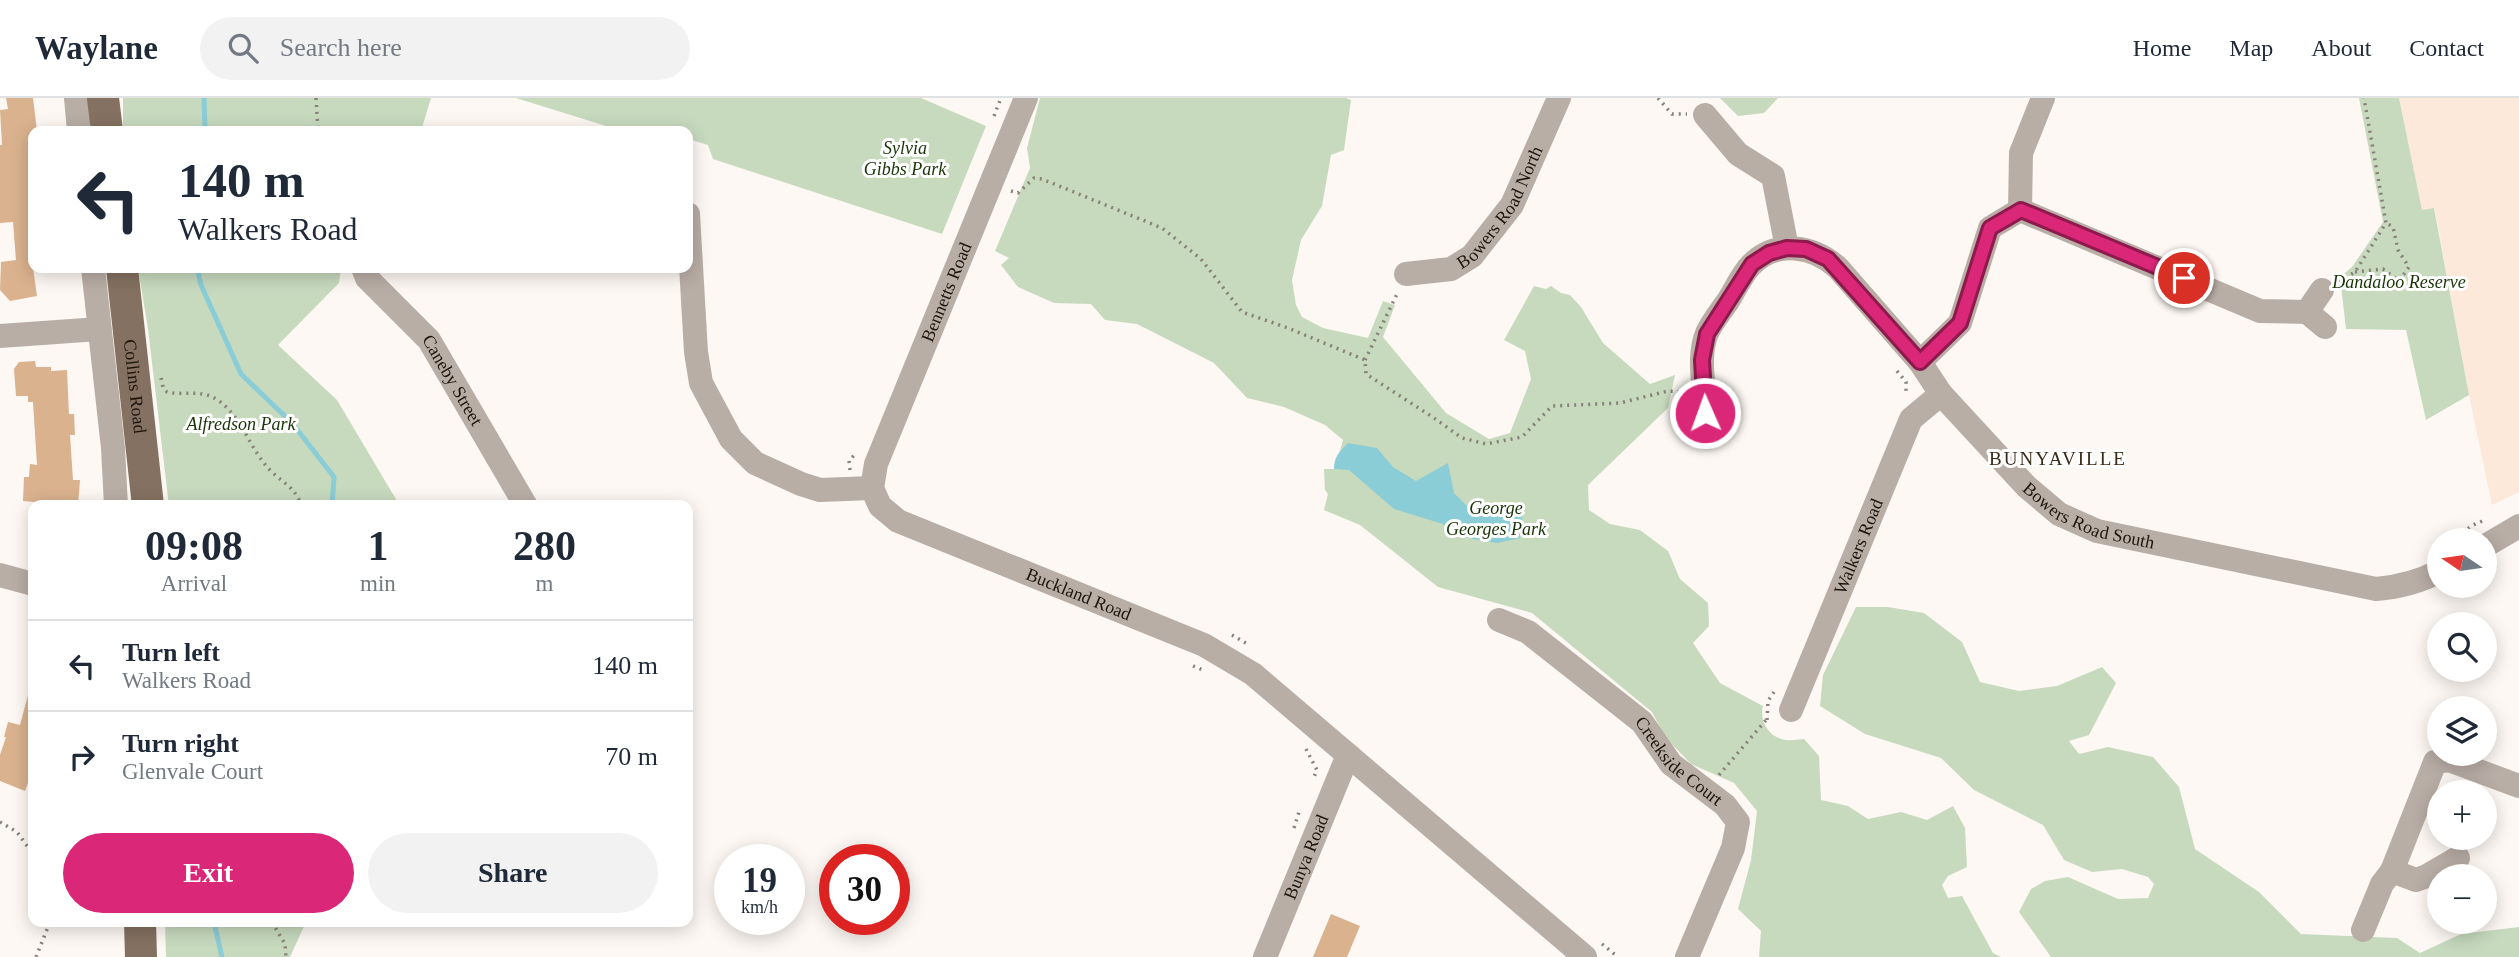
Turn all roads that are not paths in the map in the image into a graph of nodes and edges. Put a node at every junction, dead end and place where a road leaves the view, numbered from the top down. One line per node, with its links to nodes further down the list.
1 (76, 98): 7 (street)
2 (103, 98): 8 (main road)
3 (1026, 98): 22 (street, Bennetts Road)
4 (1559, 98): 15 (street, Bowers Road North)
5 (2043, 98): 9 (street)
6 (1705, 114): 10 (street)
7 (79, 126)
8 (106, 126)
9 (2021, 210): 16 (street); 19 (street)
10 (1787, 248): 19 (street, Bowers Road South); 21 (street)
11 (93, 273): 17 (street, Collins Road)
12 (123, 273): 24 (main road, Collins Road)
13 (365, 273): 25 (street, Caneby Street)
14 (689, 273): 22 (street)
15 (1406, 274)
16 (2322, 290)
17 (99, 329): 18 (street); 23 (street, Collins Road)
18 (0, 336)
19 (1920, 362): 20 (street, Bowers Road South)
20 (1941, 394): 29 (street, Bowers Road South); 32 (street, Walkers Road)
21 (1705, 403)
22 (872, 488): 33 (street, Buckland Road)
23 (116, 500)
24 (147, 500)
25 (522, 500)
26 (2519, 526): 27 (street)
27 (2497, 538)
28 (0, 575): 30 (street)
29 (2427, 578)
30 (28, 583)
31 (1499, 620): 42 (street, Creekside Court)
32 (1791, 710)
33 (1348, 755): 39 (street, Buckland Road); 41 (street, Bunya Road)
34 (2519, 786): 36 (street)
35 (2458, 858): 36 (street)
36 (2392, 871): 38 (street)
37 (140, 927): 40 (main road)
38 (2363, 930)
39 (1588, 946)
40 (141, 957)
41 (1265, 957)
42 (1687, 957)

